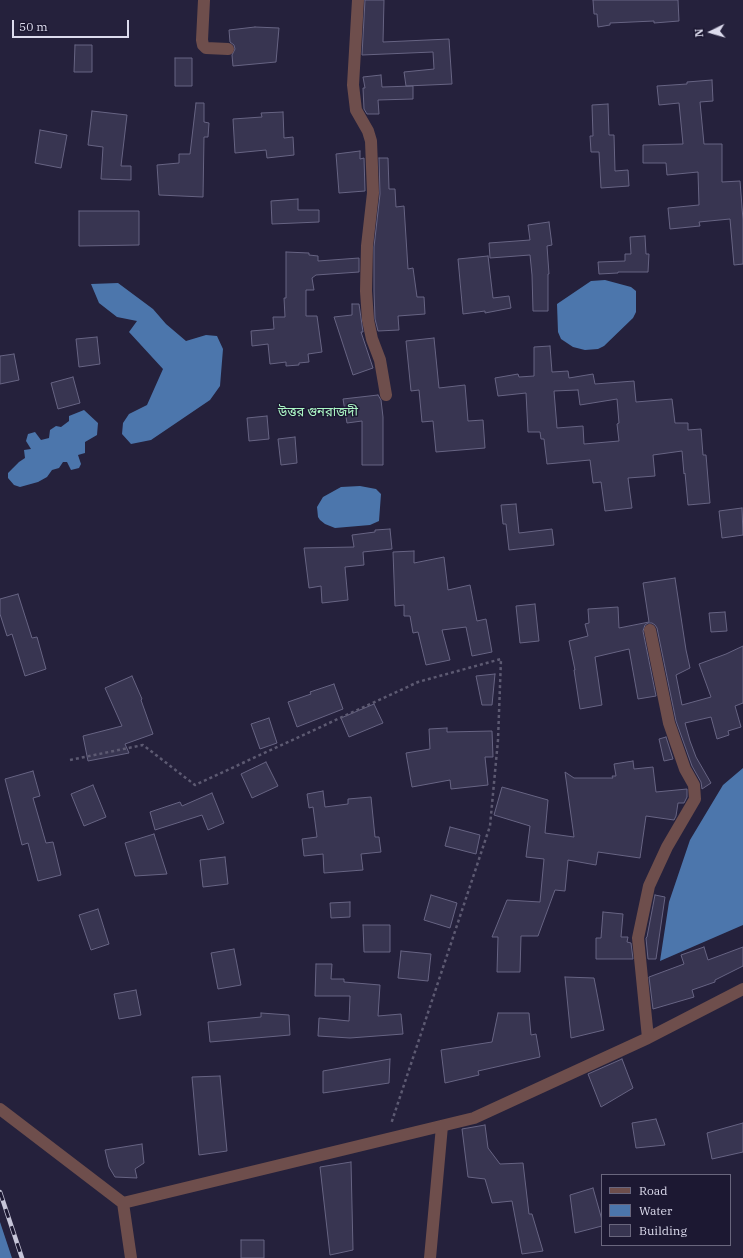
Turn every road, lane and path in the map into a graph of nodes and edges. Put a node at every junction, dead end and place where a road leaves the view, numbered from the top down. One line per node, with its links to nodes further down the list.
1 (204, 0): 3 (street)
2 (358, 0): 4 (street)
3 (228, 49)
4 (386, 394)
5 (650, 630): 8 (street)
6 (70, 760): 11 (path)
7 (743, 989): 8 (street)
8 (648, 1038): 10 (street)
9 (0, 1109): 12 (street)
10 (442, 1126): 11 (street); 14 (street)
11 (385, 1140): 12 (street)
12 (123, 1203): 13 (street)
13 (130, 1258)
14 (430, 1258)

